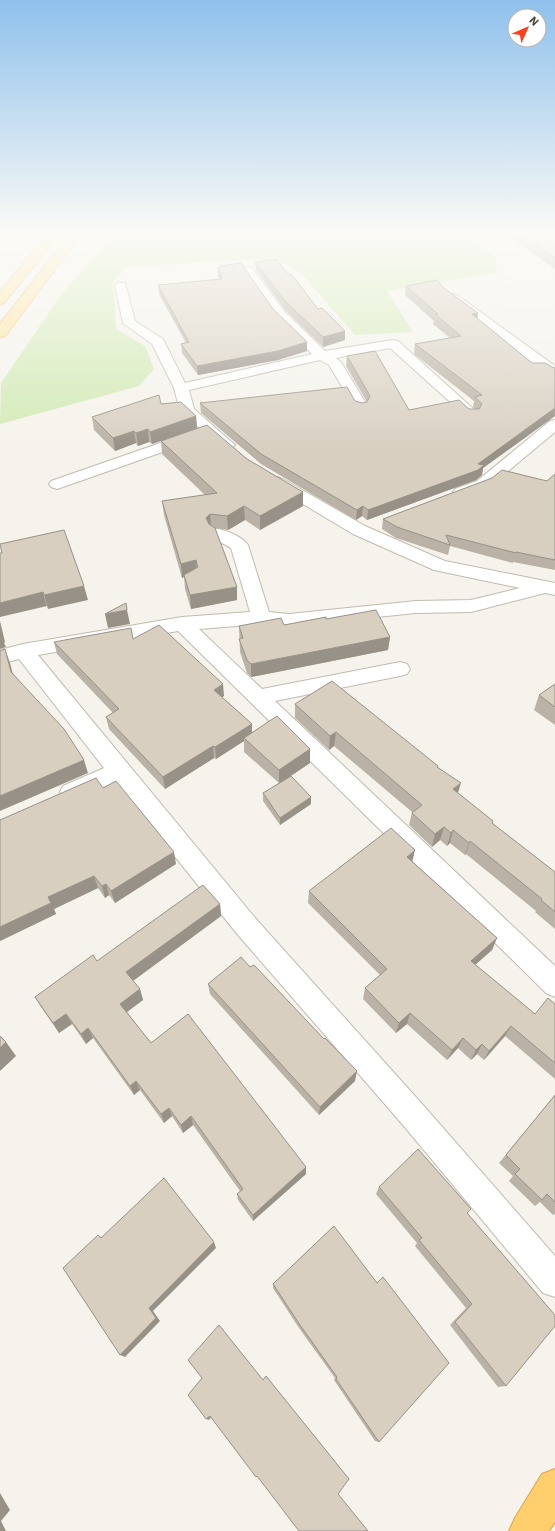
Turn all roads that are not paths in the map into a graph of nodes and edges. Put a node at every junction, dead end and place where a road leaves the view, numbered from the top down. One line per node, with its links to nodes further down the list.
1 (19, 307): 5 (main road)
2 (126, 307): 8 (street)
3 (274, 307): 6 (street)
4 (467, 307): 7 (street)
5 (0, 333)
6 (322, 356): 8 (street); 9 (street); 10 (street)
7 (555, 373)
8 (181, 388): 12 (street)
9 (361, 407)
10 (472, 414)
11 (555, 424): 16 (street)
12 (210, 431): 13 (street); 15 (street)
13 (238, 454)
14 (267, 475): 18 (street)
15 (57, 484)
16 (446, 498)
17 (381, 522): 18 (street)
18 (359, 530): 20 (street)
19 (217, 533): 21 (street)
20 (552, 588): 21 (street)
21 (261, 618): 22 (street)
22 (182, 624): 23 (street); 25 (street)
23 (12, 654): 26 (street)
24 (400, 670): 25 (street)
25 (258, 697): 28 (street)
26 (119, 771): 27 (street); 29 (street)
27 (49, 802)
28 (555, 984)
29 (555, 1281)
30 (555, 1487): 31 (highway)
31 (528, 1531)

